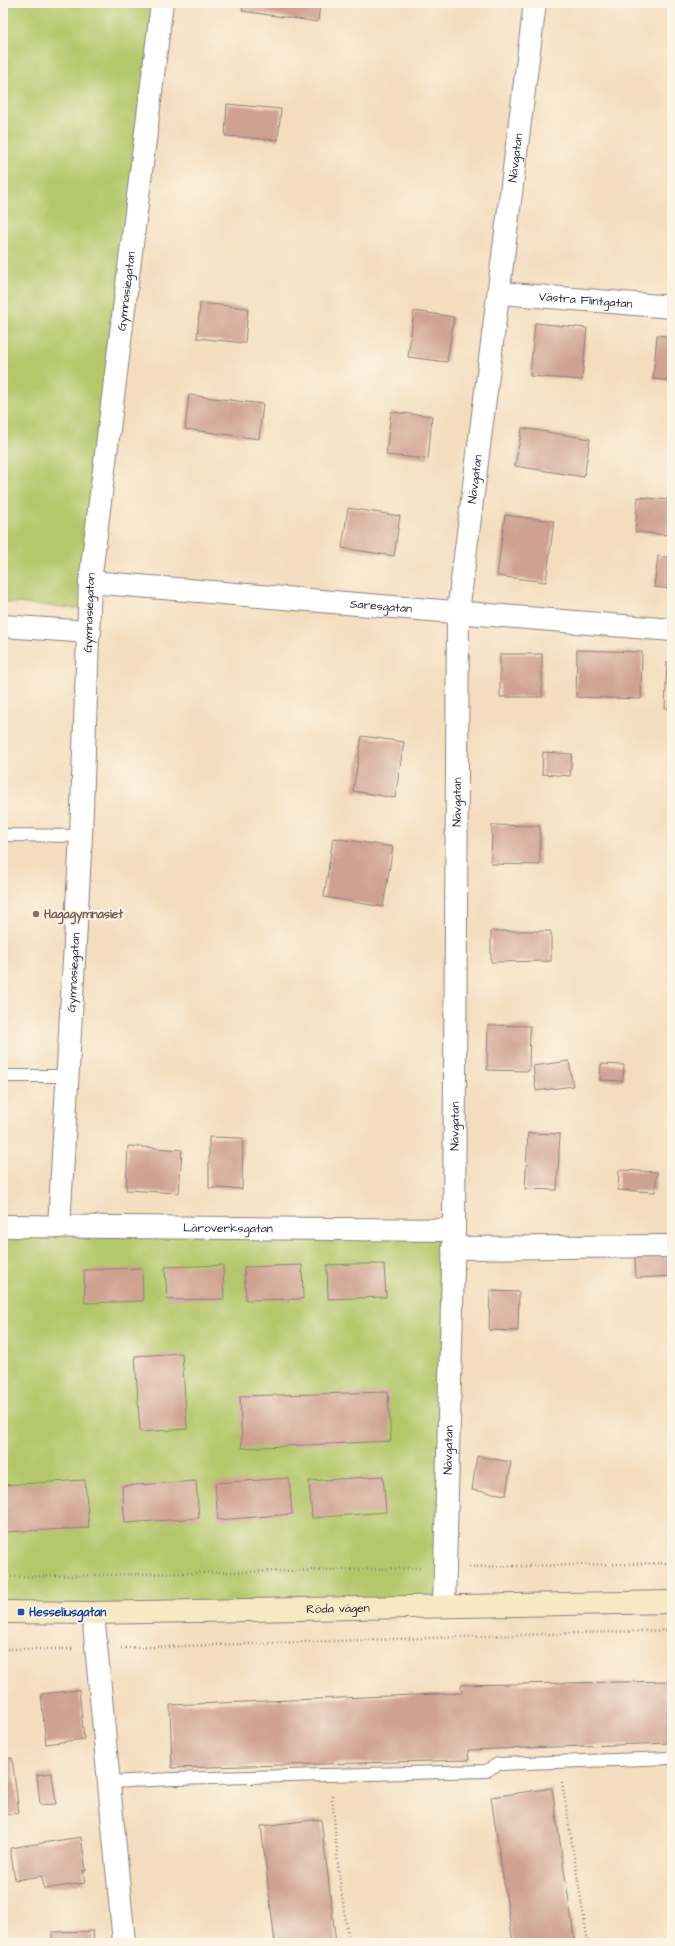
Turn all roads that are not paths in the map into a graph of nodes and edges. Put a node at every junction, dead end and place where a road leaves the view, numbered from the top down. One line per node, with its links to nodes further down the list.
1 (162, 3): 5 (street, Gymnasiegatan)
2 (535, 3): 3 (street, Nävgatan)
3 (500, 294): 4 (street, Västra Flintgatan); 6 (street, Nävgatan)
4 (672, 307)
5 (90, 582): 6 (street, Saresgatan); 9 (street, Gymnasiegatan)
6 (458, 612): 8 (street, Saresgatan); 16 (street, Nävgatan)
7 (3, 626): 9 (street)
8 (672, 630)
9 (90, 632): 11 (street, Gymnasiegatan)
10 (3, 836): 11 (lane)
11 (80, 836): 13 (street, Gymnasiegatan)
12 (3, 1076): 13 (lane)
13 (67, 1076): 15 (street, Gymnasiegatan)
14 (3, 1226): 15 (street, Läroverksgatan)
15 (59, 1227): 16 (street, Läroverksgatan)
16 (454, 1239): 17 (street, Läroverksgatan); 19 (street, Nävgatan)
17 (672, 1246)
18 (672, 1602): 19 (street, Röda vägen)
19 (444, 1606): 21 (street, Röda vägen)
20 (3, 1612): 21 (street, Röda vägen)
21 (93, 1613): 23 (street)
22 (672, 1758): 23 (lane)
23 (109, 1782): 24 (street)
24 (124, 1943)

